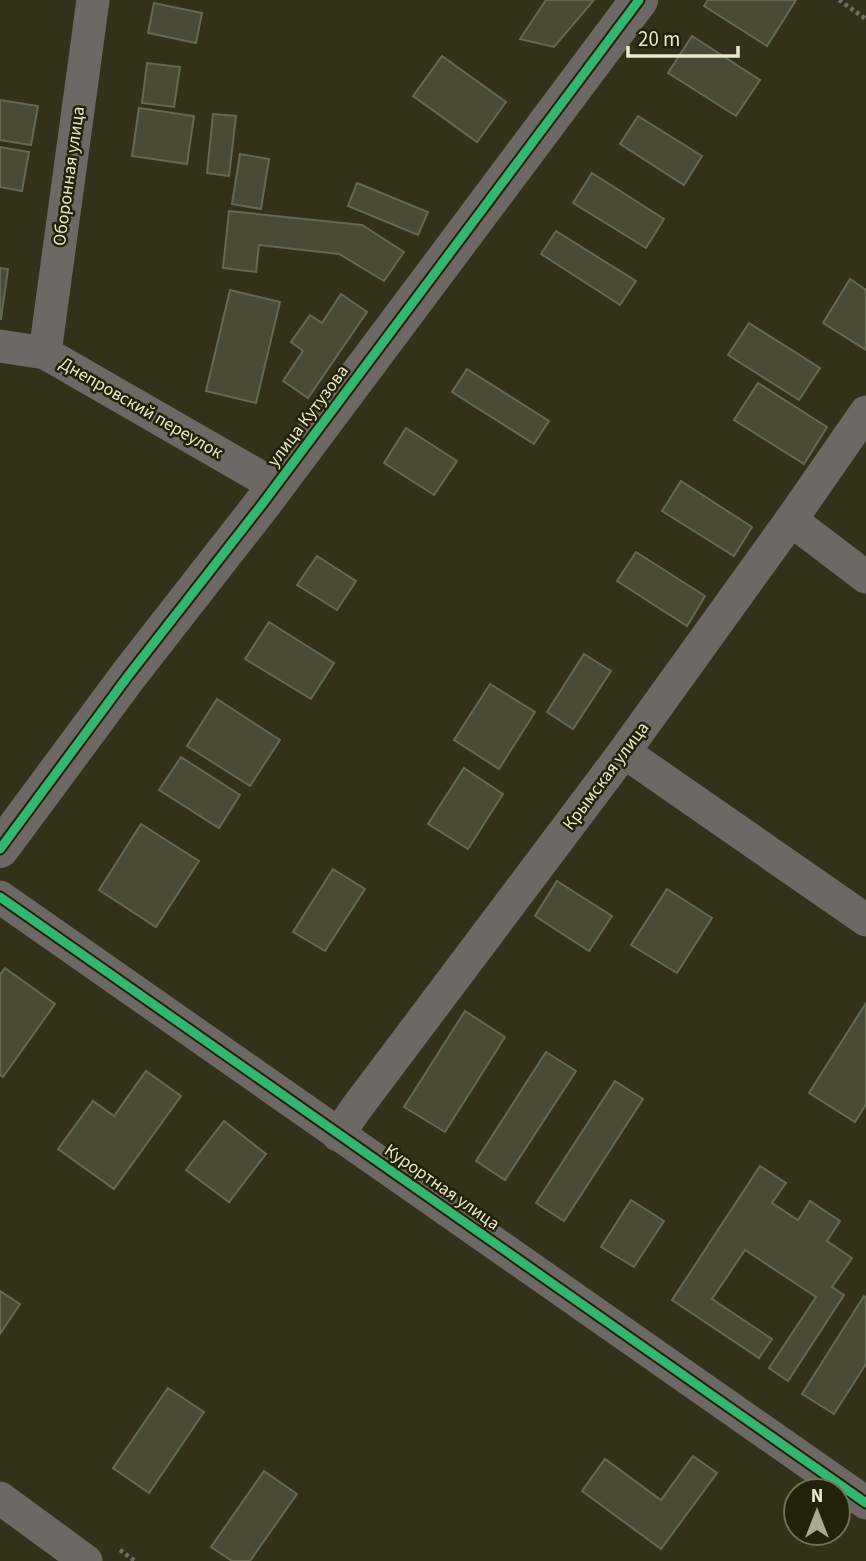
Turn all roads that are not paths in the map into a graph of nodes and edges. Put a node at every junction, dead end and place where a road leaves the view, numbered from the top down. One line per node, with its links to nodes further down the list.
1 (93, 0): 4 (street, Оборонная улица)
2 (639, 0): 6 (street, улица Кутузова)
3 (0, 346): 4 (street, Днепровский переулок)
4 (45, 353): 6 (street, Днепровский переулок)
5 (866, 412): 7 (street, Крымская улица)
6 (276, 486): 10 (street, улица Кутузова)
7 (791, 520): 8 (street); 9 (street, Крымская улица)
8 (866, 576)
9 (624, 752): 12 (street); 13 (street, Крымская улица)
10 (0, 849)
11 (0, 897): 13 (street, Курортная улица)
12 (866, 920)
13 (338, 1135): 15 (street, Курортная улица)
14 (0, 1498): 16 (street)
15 (866, 1503)
16 (86, 1561)

